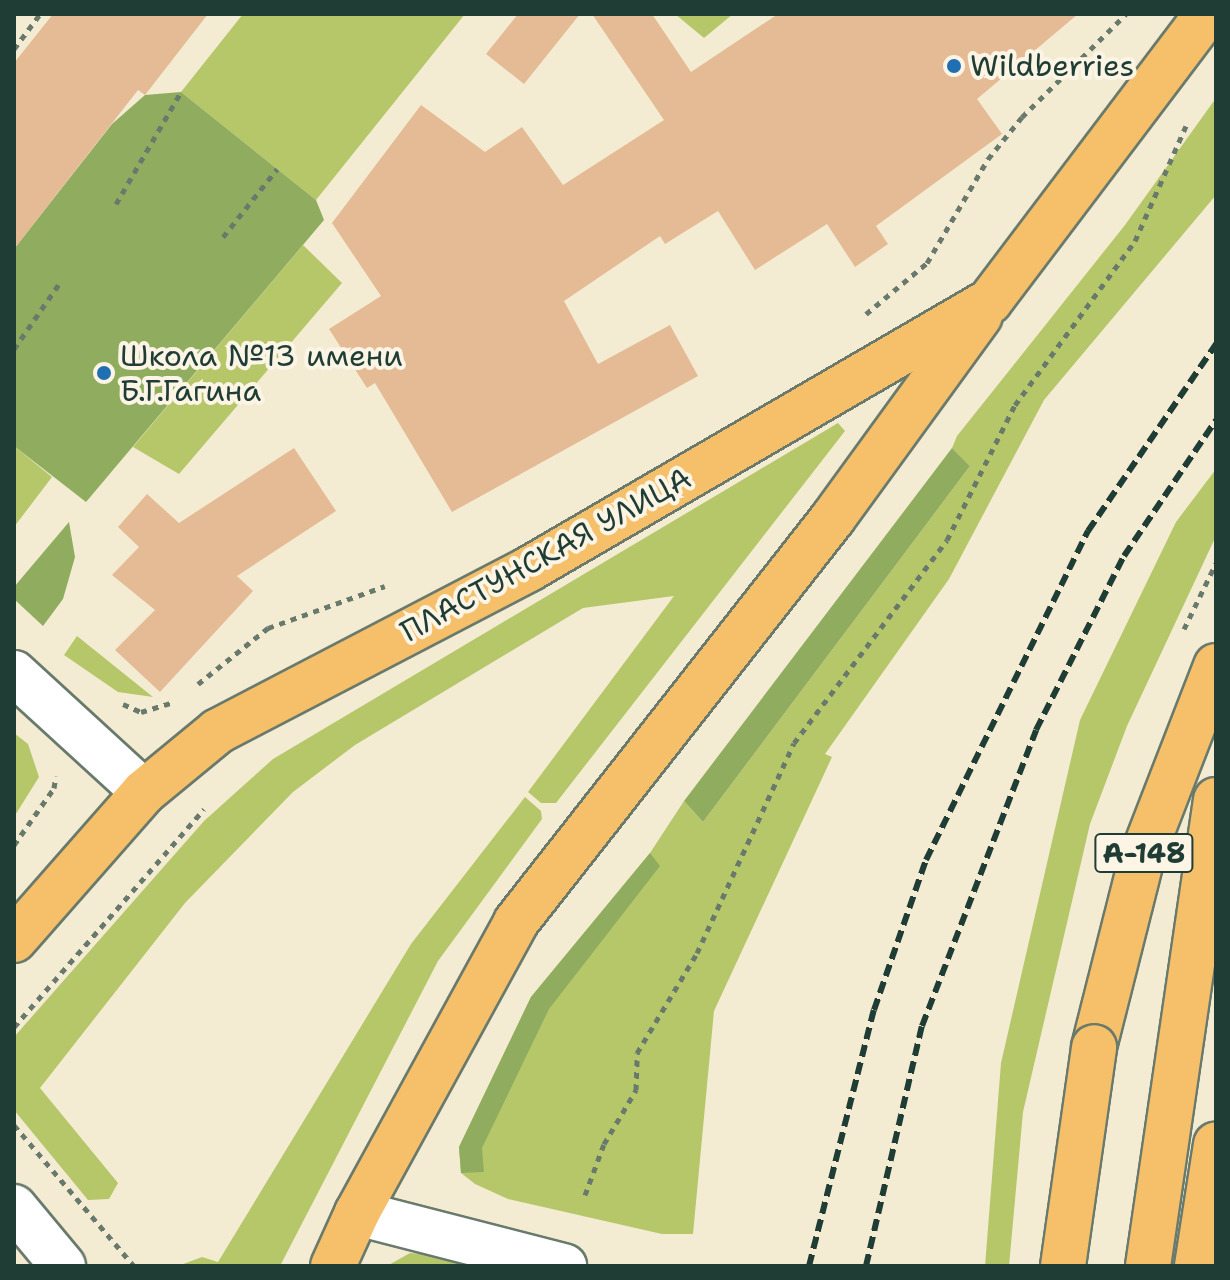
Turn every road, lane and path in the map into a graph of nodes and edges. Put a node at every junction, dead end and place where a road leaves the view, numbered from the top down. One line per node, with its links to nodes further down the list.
1 (40, 14): 4 (path)
2 (1126, 14): 12 (path)
3 (1207, 14): 11 (main road, ПЛАСТУНСКАЯ УЛИЦА)
4 (14, 49)
5 (181, 92): 8 (path)
6 (1162, 154): 32 (path)
7 (277, 169): 9 (path)
8 (116, 204)
9 (223, 237)
10 (61, 281): 13 (path)
11 (990, 301): 21 (main road, ПЛАСТУНСКАЯ УЛИЦА); 34 (main road)
12 (860, 319)
13 (14, 349)
14 (399, 581): 17 (path)
15 (1216, 666): 39 (main road, А-148, bridge)
16 (14, 673): 21 (street)
17 (194, 687)
18 (184, 695): 19 (path)
19 (117, 701)
20 (58, 768): 24 (path)
21 (144, 792): 28 (main road, ПЛАСТУНСКАЯ УЛИЦА)
22 (1216, 800): 40 (main road, А-148)
23 (206, 805): 27 (path)
24 (14, 844): 25 (path)
25 (26, 852)
26 (108, 900): 27 (path)
27 (122, 908): 29 (path)
28 (14, 940)
29 (14, 1027)
30 (14, 1125): 36 (path)
31 (1216, 1144): 41 (main road)
32 (585, 1195)
33 (14, 1207): 35 (street)
34 (357, 1213): 37 (main road); 38 (street)
35 (63, 1266)
36 (134, 1266)
37 (333, 1266)
38 (564, 1266)
39 (1063, 1266)
40 (1148, 1266)
41 (1197, 1266)

